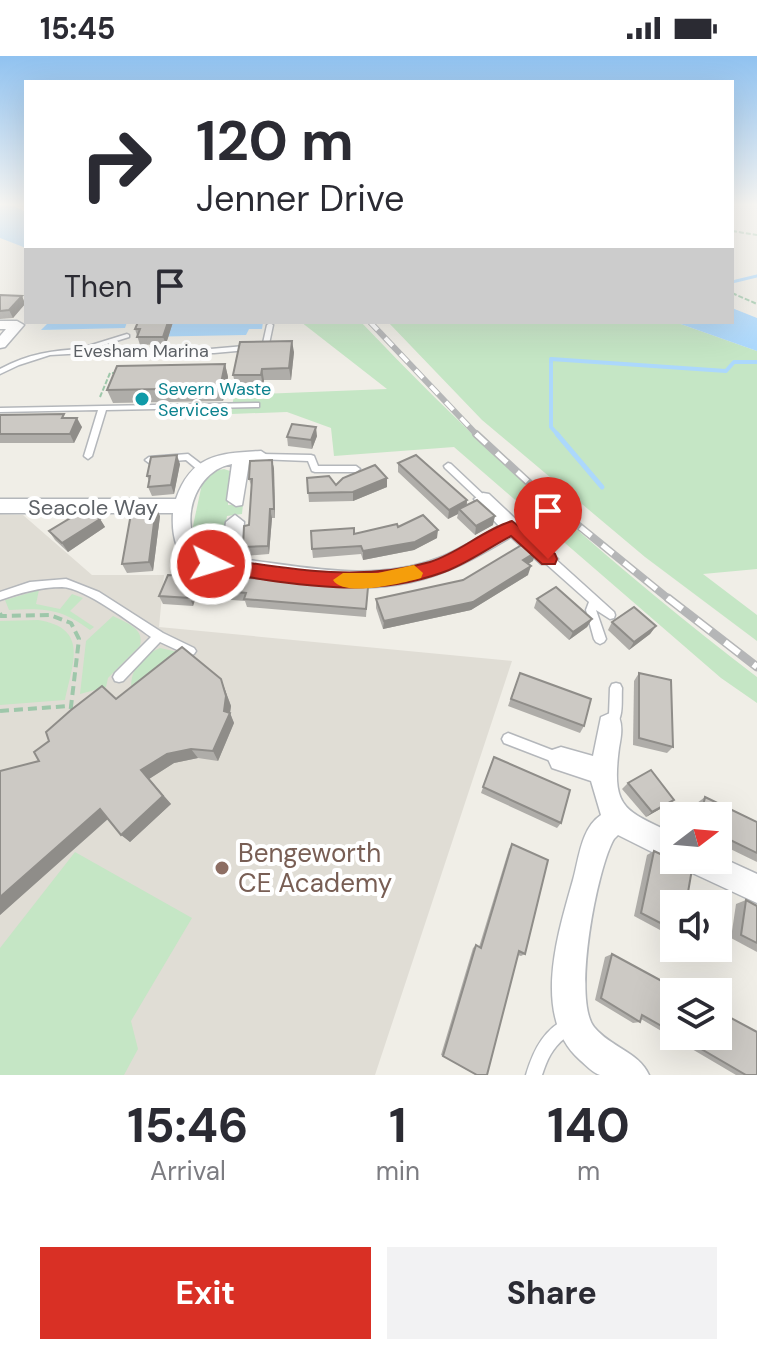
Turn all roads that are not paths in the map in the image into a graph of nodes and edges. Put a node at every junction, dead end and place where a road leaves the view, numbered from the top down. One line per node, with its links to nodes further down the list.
1 (0, 325): 4 (street)
2 (270, 325): 5 (lane, Evesham Marina)
3 (127, 336): 5 (lane)
4 (0, 344)
5 (76, 351): 6 (lane, Evesham Marina)
6 (0, 372)
7 (256, 405): 8 (lane)
8 (100, 407): 9 (lane); 10 (lane)
9 (0, 410)
10 (88, 456)
11 (261, 457): 12 (street); 16 (lane)
12 (241, 458): 15 (street); 18 (street)
13 (149, 460): 15 (lane)
14 (448, 466): 17 (lane)
15 (202, 469): 19 (street)
16 (356, 469)
17 (483, 499): 22 (street)
18 (236, 500)
19 (185, 505): 20 (street, Seacole Way); 24 (street)
20 (0, 506)
21 (235, 522): 24 (street)
22 (512, 527): 23 (street); 24 (street)
23 (548, 559): 26 (lane)
24 (230, 565)
25 (0, 596): 28 (lane)
26 (595, 601): 27 (lane); 29 (lane)
27 (610, 615)
28 (159, 636): 30 (lane); 31 (lane)
29 (600, 639)
30 (190, 651)
31 (119, 677)
32 (616, 688): 33 (lane)
33 (610, 725): 36 (street)
34 (508, 739): 35 (lane)
35 (561, 759): 36 (street)
36 (603, 772): 37 (street)
37 (617, 820): 38 (street); 41 (street)
38 (660, 842)
39 (725, 874): 40 (street)
40 (757, 889)
41 (574, 1023): 42 (lane); 43 (street)
42 (534, 1075)
43 (632, 1075)

